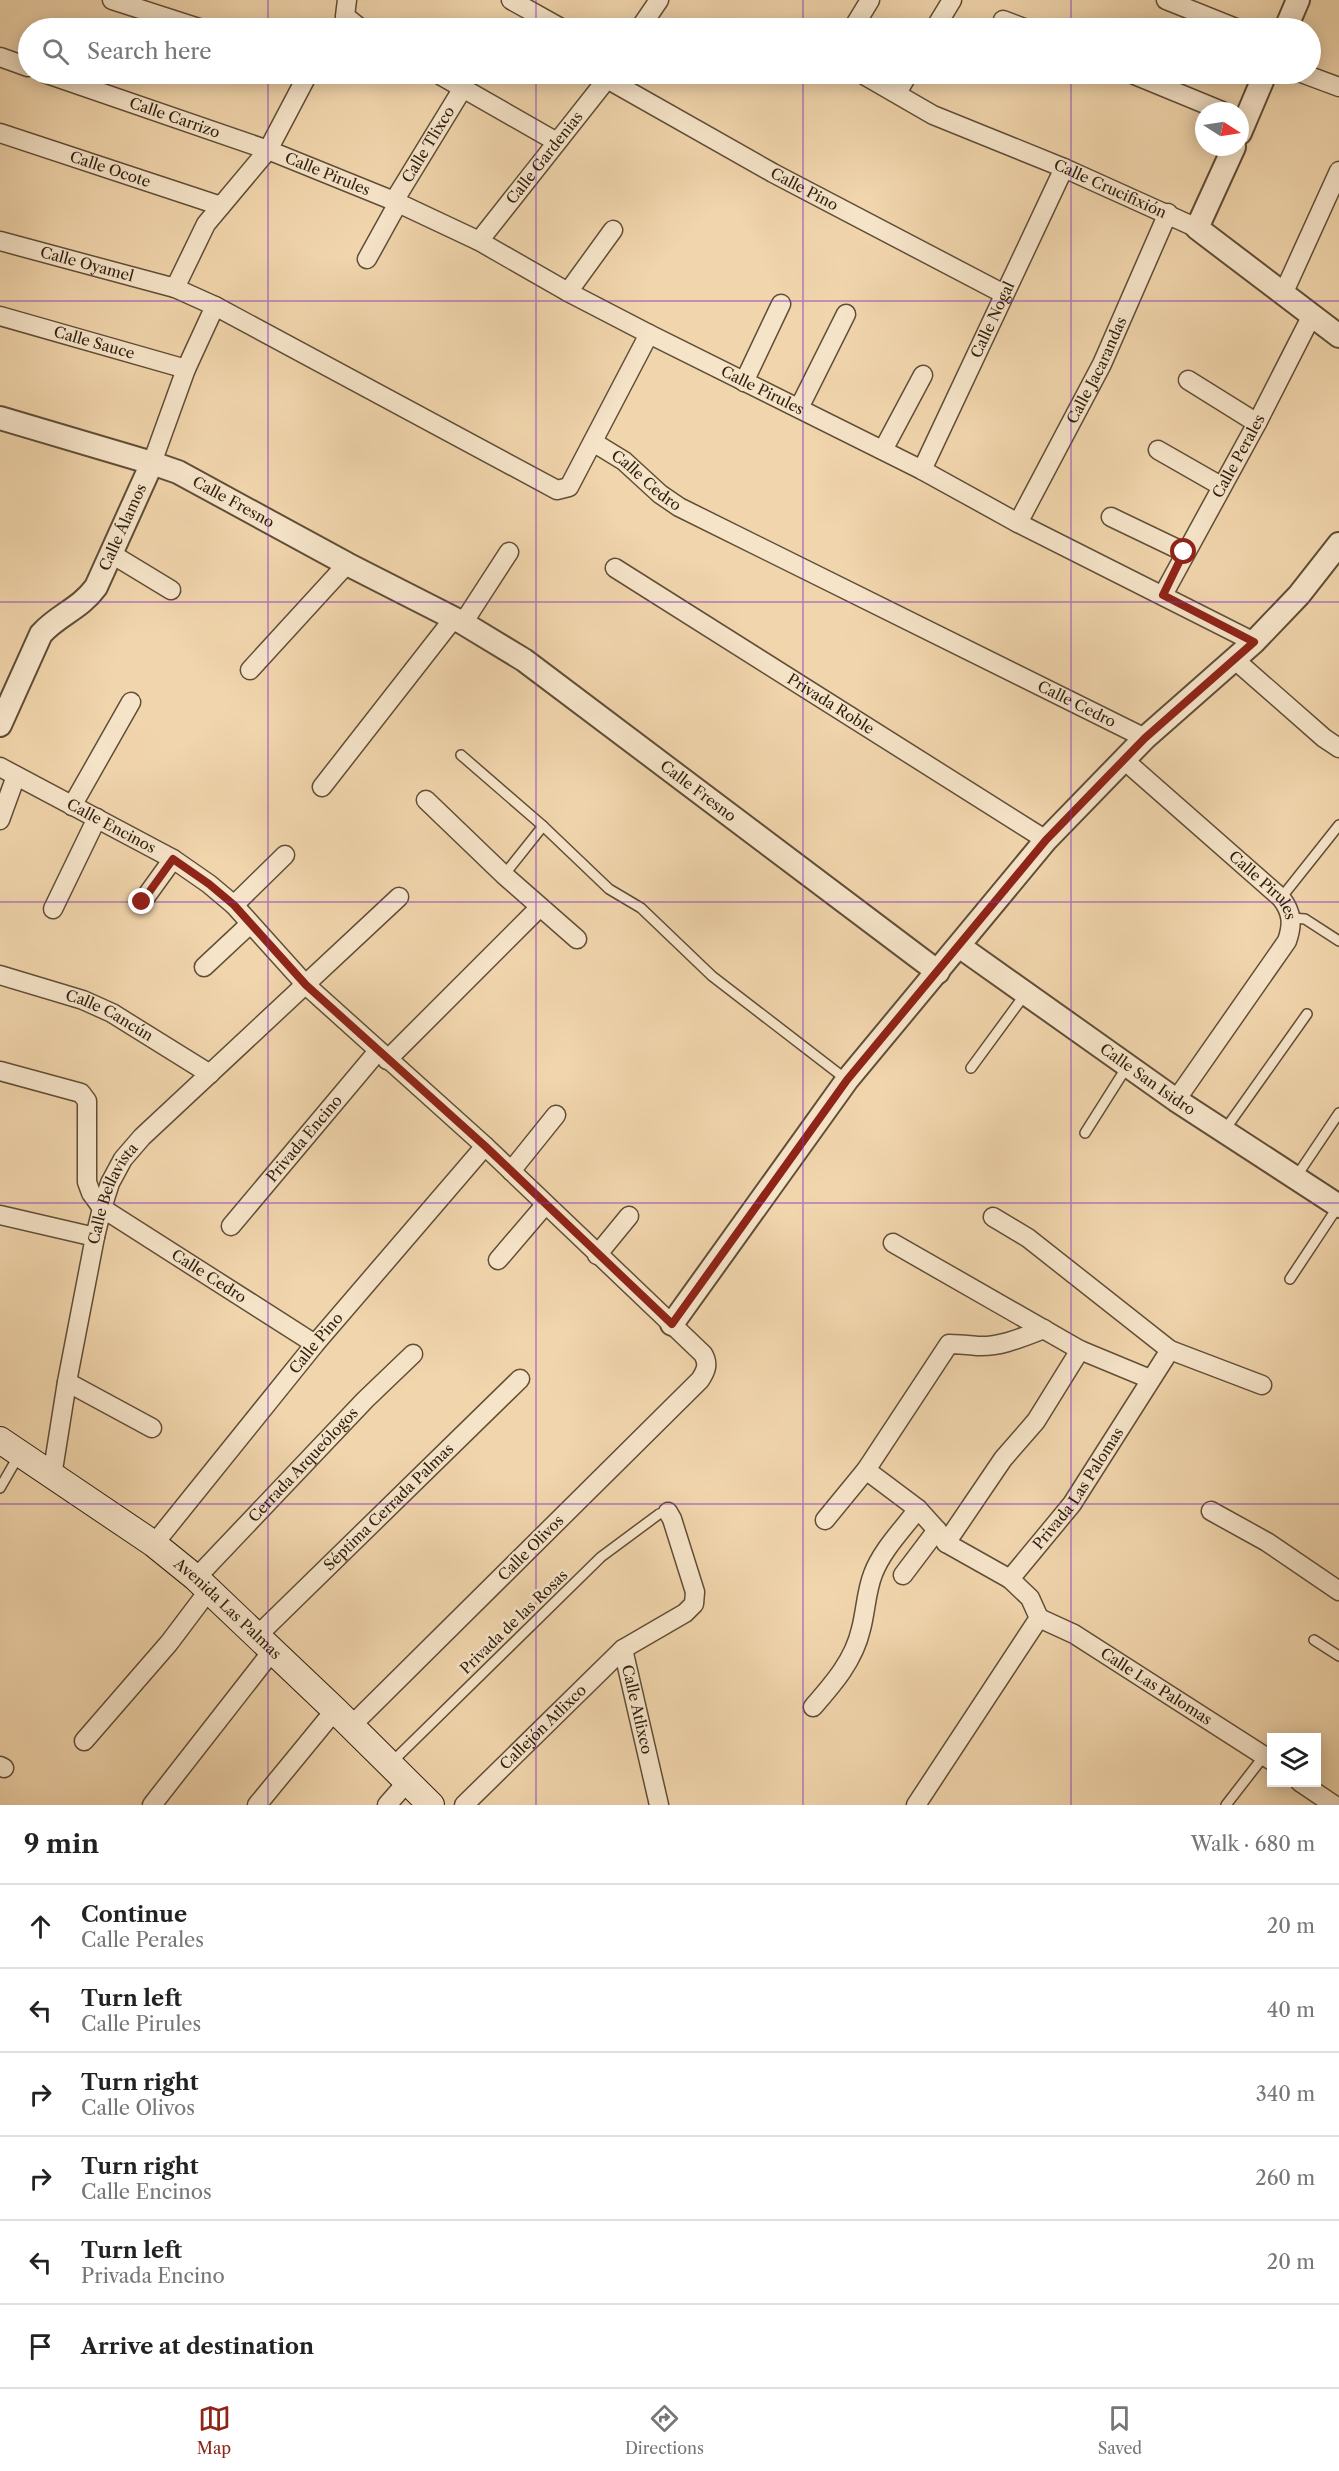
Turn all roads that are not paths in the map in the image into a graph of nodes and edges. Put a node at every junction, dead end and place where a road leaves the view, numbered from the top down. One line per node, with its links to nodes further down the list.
1 (112, 0): 9 (street)
2 (348, 0): 10 (street)
3 (511, 0): 11 (street)
4 (659, 0): 12 (street)
5 (870, 0): 13 (street)
6 (952, 0): 14 (street)
7 (1166, 0): 15 (street)
8 (1298, 0): 16 (street)
9 (168, 18)
10 (348, 18)
11 (543, 18)
12 (647, 18)
13 (859, 18)
14 (941, 18)
15 (1211, 18)
16 (1290, 18)
17 (0, 57): 18 (street)
18 (18, 63)
19 (1321, 80): 29 (street)
20 (76, 84): 36 (street, Calle Carrizo)
21 (303, 84): 36 (street)
22 (456, 84): 30 (street)
23 (603, 84): 35 (street, Calle Gardenias)
24 (623, 84): 51 (street, Calle Pino)
25 (880, 84): 31 (street, Calle Crucifixión)
26 (902, 84): 31 (street)
27 (1156, 84): 32 (street)
28 (1260, 84): 33 (street)
29 (1339, 87)
30 (463, 88): 35 (street); 40 (street, Calle Tlixco)
31 (897, 93): 38 (street, Calle Crucifixión)
32 (1200, 102)
33 (1249, 109)
34 (0, 133): 41 (street, Calle Ocote)
35 (557, 142): 46 (street, Calle Gardenias)
36 (268, 150): 40 (street, Calle Pirules); 41 (street)
37 (1230, 156): 43 (street)
38 (1064, 168): 42 (street, Calle Crucifixión); 51 (street, Calle Nogal)
39 (1339, 171): 50 (street)
40 (396, 202): 46 (street, Calle Pirules); 47 (street, Calle Tlixco)
41 (220, 206): 48 (street)
42 (1168, 213): 43 (street, Calle Crucifixión); 73 (street, Calle Jacarandas)
43 (1197, 228): 50 (street, Calle Crucifixión)
44 (613, 230): 49 (street)
45 (0, 241): 48 (street, Calle Oyamel)
46 (479, 242): 49 (street, Calle Pirules)
47 (367, 259)
48 (175, 288): 53 (street, Calle Cedro)
49 (568, 292): 57 (street, Calle Pirules)
50 (1284, 292): 56 (street, Calle Crucifixión)
51 (1004, 294): 70 (street, Calle Nogal)
52 (781, 304): 62 (street)
53 (215, 306): 59 (street, Calle Álamos); 66 (street, Calle Cedro)
54 (846, 314): 63 (street)
55 (0, 316): 59 (street, Calle Sauce)
56 (1311, 317): 58 (street, Calle Crucifixión); 65 (street, Calle Perales)
57 (649, 334): 62 (street, Calle Pirules); 66 (street)
58 (1339, 336)
59 (186, 369): 69 (street, Calle Álamos)
60 (923, 375): 67 (street)
61 (1188, 380): 65 (street)
62 (744, 382): 63 (street, Calle Pirules)
63 (799, 408): 67 (street, Calle Pirules)
64 (0, 418): 69 (street, Calle Fresno)
65 (1257, 423): 71 (street, Calle Perales)
66 (593, 442): 88 (street, Calle Cedro)
67 (883, 450): 70 (street, Calle Pirules)
68 (1158, 450): 71 (street)
69 (152, 462): 75 (street, Calle Álamos); 78 (street, Calle Fresno)
70 (922, 470): 73 (street, Calle Pirules)
71 (1221, 486): 77 (street, Calle Perales)
72 (1111, 516): 77 (street)
73 (1018, 523): 81 (street, Calle Pirules)
74 (1339, 544): 83 (street)
75 (110, 552): 80 (street); 87 (street, Calle Álamos)
76 (509, 552): 82 (street)
77 (1184, 552): 81 (street, Calle Perales)
78 (347, 564): 82 (street, Calle Fresno); 85 (street)
79 (615, 568): 100 (street, Privada Roble)
80 (171, 590)
81 (1163, 595): 83 (street, Calle Pirules)
82 (458, 620): 93 (street); 116 (street, Calle Fresno)
83 (1254, 642): 84 (street)
84 (1234, 659): 88 (street); 89 (street)
85 (250, 670)
86 (131, 702): 95 (street)
87 (0, 725)
88 (1145, 738): 91 (street)
89 (1339, 748)
90 (461, 755): 99 (lane)
91 (1123, 759): 100 (street); 105 (street, Calle Pirules)
92 (8, 771): 95 (street, Calle Encinos); 97 (street)
93 (322, 787)
94 (426, 800): 103 (street)
95 (72, 806): 96 (street, Calle Encinos)
96 (97, 818): 102 (street, Calle Encinos); 109 (street)
97 (0, 820)
98 (1338, 825): 105 (lane)
99 (543, 826): 103 (lane); 126 (lane)
100 (1046, 840): 114 (street)
101 (285, 855): 107 (street)
102 (173, 859): 106 (street); 107 (street, Calle Encinos)
103 (504, 874): 108 (street)
104 (399, 897): 118 (street)
105 (1281, 898): 110 (street, Calle Pirules)
106 (142, 902)
107 (234, 905): 111 (street, Calle Encinos)
108 (540, 907): 112 (street); 121 (street, Privada Encino)
109 (53, 909)
110 (1291, 918): 113 (lane); 127 (street, Calle Pirules)
111 (250, 924): 115 (street); 118 (street, Calle Encinos)
112 (577, 939)
113 (1339, 941)
114 (959, 946): 116 (street); 119 (street, Calle San Isidro)
115 (204, 966)
116 (938, 972): 126 (street)
117 (0, 975): 125 (street, Calle Cancún)
118 (306, 985): 121 (street, Calle Encinos); 125 (street, Calle Bellavista)
119 (1026, 993): 122 (street, Calle San Isidro); 123 (lane)
120 (1307, 1014): 130 (lane)
121 (382, 1056): 132 (street, Calle Encinos); 141 (street, Privada Encino)
122 (1128, 1065): 127 (street, Calle San Isidro); 131 (lane)
123 (971, 1068)
124 (0, 1071): 137 (street)
125 (210, 1074): 137 (street, Calle Bellavista)
126 (847, 1080): 147 (street)
127 (1176, 1100): 130 (street, Calle San Isidro)
128 (1339, 1113): 134 (lane)
129 (556, 1115): 133 (street)
130 (1224, 1131): 134 (street, Calle San Isidro)
131 (1085, 1133)
132 (485, 1146): 133 (street, Calle Encinos); 149 (street, Calle Pino)
133 (511, 1171): 135 (street, Calle Encinos)
134 (1296, 1177): 136 (street, Calle San Isidro)
135 (545, 1205): 144 (street, Calle Encinos); 145 (street)
136 (1339, 1205): 146 (lane)
137 (102, 1208): 142 (street, Calle Bellavista); 149 (street, Calle Cedro)
138 (0, 1215): 142 (street)
139 (629, 1216): 144 (street)
140 (993, 1217): 151 (street)
141 (231, 1226)
142 (95, 1237): 156 (street, Calle Bellavista)
143 (893, 1243): 148 (street)
144 (597, 1255): 147 (street, Calle Encinos)
145 (498, 1260)
146 (1290, 1279)
147 (672, 1324): 153 (street, Calle Encinos)
148 (1044, 1329): 150 (street); 160 (street)
149 (315, 1344): 168 (street, Calle Pino)
150 (1080, 1350): 155 (street); 167 (street)
151 (1170, 1350): 155 (street, Privada Las Palomas); 157 (street)
152 (413, 1354): 171 (street, Cerrada Arqueólogos)
153 (707, 1366): 179 (street, Calle Olivos)
154 (520, 1379): 175 (street, Séptima Cerrada Palmas)
155 (1150, 1379): 170 (street, Privada Las Palomas)
156 (67, 1382): 158 (street); 161 (street, Calle Bellavista)
157 (1262, 1385)
158 (152, 1428)
159 (10, 1447): 161 (main road, Avenida Las Palmas); 162 (lane)
160 (866, 1470): 163 (street); 166 (street)
161 (52, 1476): 168 (main road, Avenida Las Palmas)
162 (0, 1488)
163 (918, 1509): 167 (street); 178 (street)
164 (1211, 1511): 172 (street)
165 (668, 1512): 176 (street, Calle Atlixco); 183 (lane, Privada de las Rosas)
166 (825, 1520)
167 (941, 1537): 169 (street); 170 (street)
168 (154, 1544): 171 (main road, Avenida Las Palmas)
169 (903, 1575)
170 (1010, 1580): 173 (street)
171 (203, 1584): 175 (main road, Avenida Las Palmas); 180 (street, Cerrada Arqueólogos)
172 (1339, 1591)
173 (1039, 1618): 181 (street, Calle Las Palomas); 192 (street)
174 (1314, 1640): 177 (lane)
175 (265, 1642): 179 (main road, Avenida Las Palmas); 186 (street, Séptima Cerrada Palmas)
176 (623, 1649): 190 (street, Callejón Atlixco); 191 (street, Calle Atlixco)
177 (1339, 1656)
178 (813, 1707)
179 (343, 1718): 183 (main road, Avenida Las Palmas); 187 (street, Calle Olivos)
180 (84, 1741)
181 (1267, 1758)
182 (1267, 1760): 193 (lane)
183 (389, 1764): 184 (main road, Avenida Las Palmas)
184 (407, 1782): 188 (street); 189 (main road, Avenida Las Palmas)
185 (1307, 1787): 194 (street)
186 (152, 1805)
187 (257, 1805)
188 (387, 1805)
189 (431, 1805)
190 (464, 1805)
191 (659, 1805)
192 (916, 1805)
193 (1226, 1805)
194 (1334, 1805)

